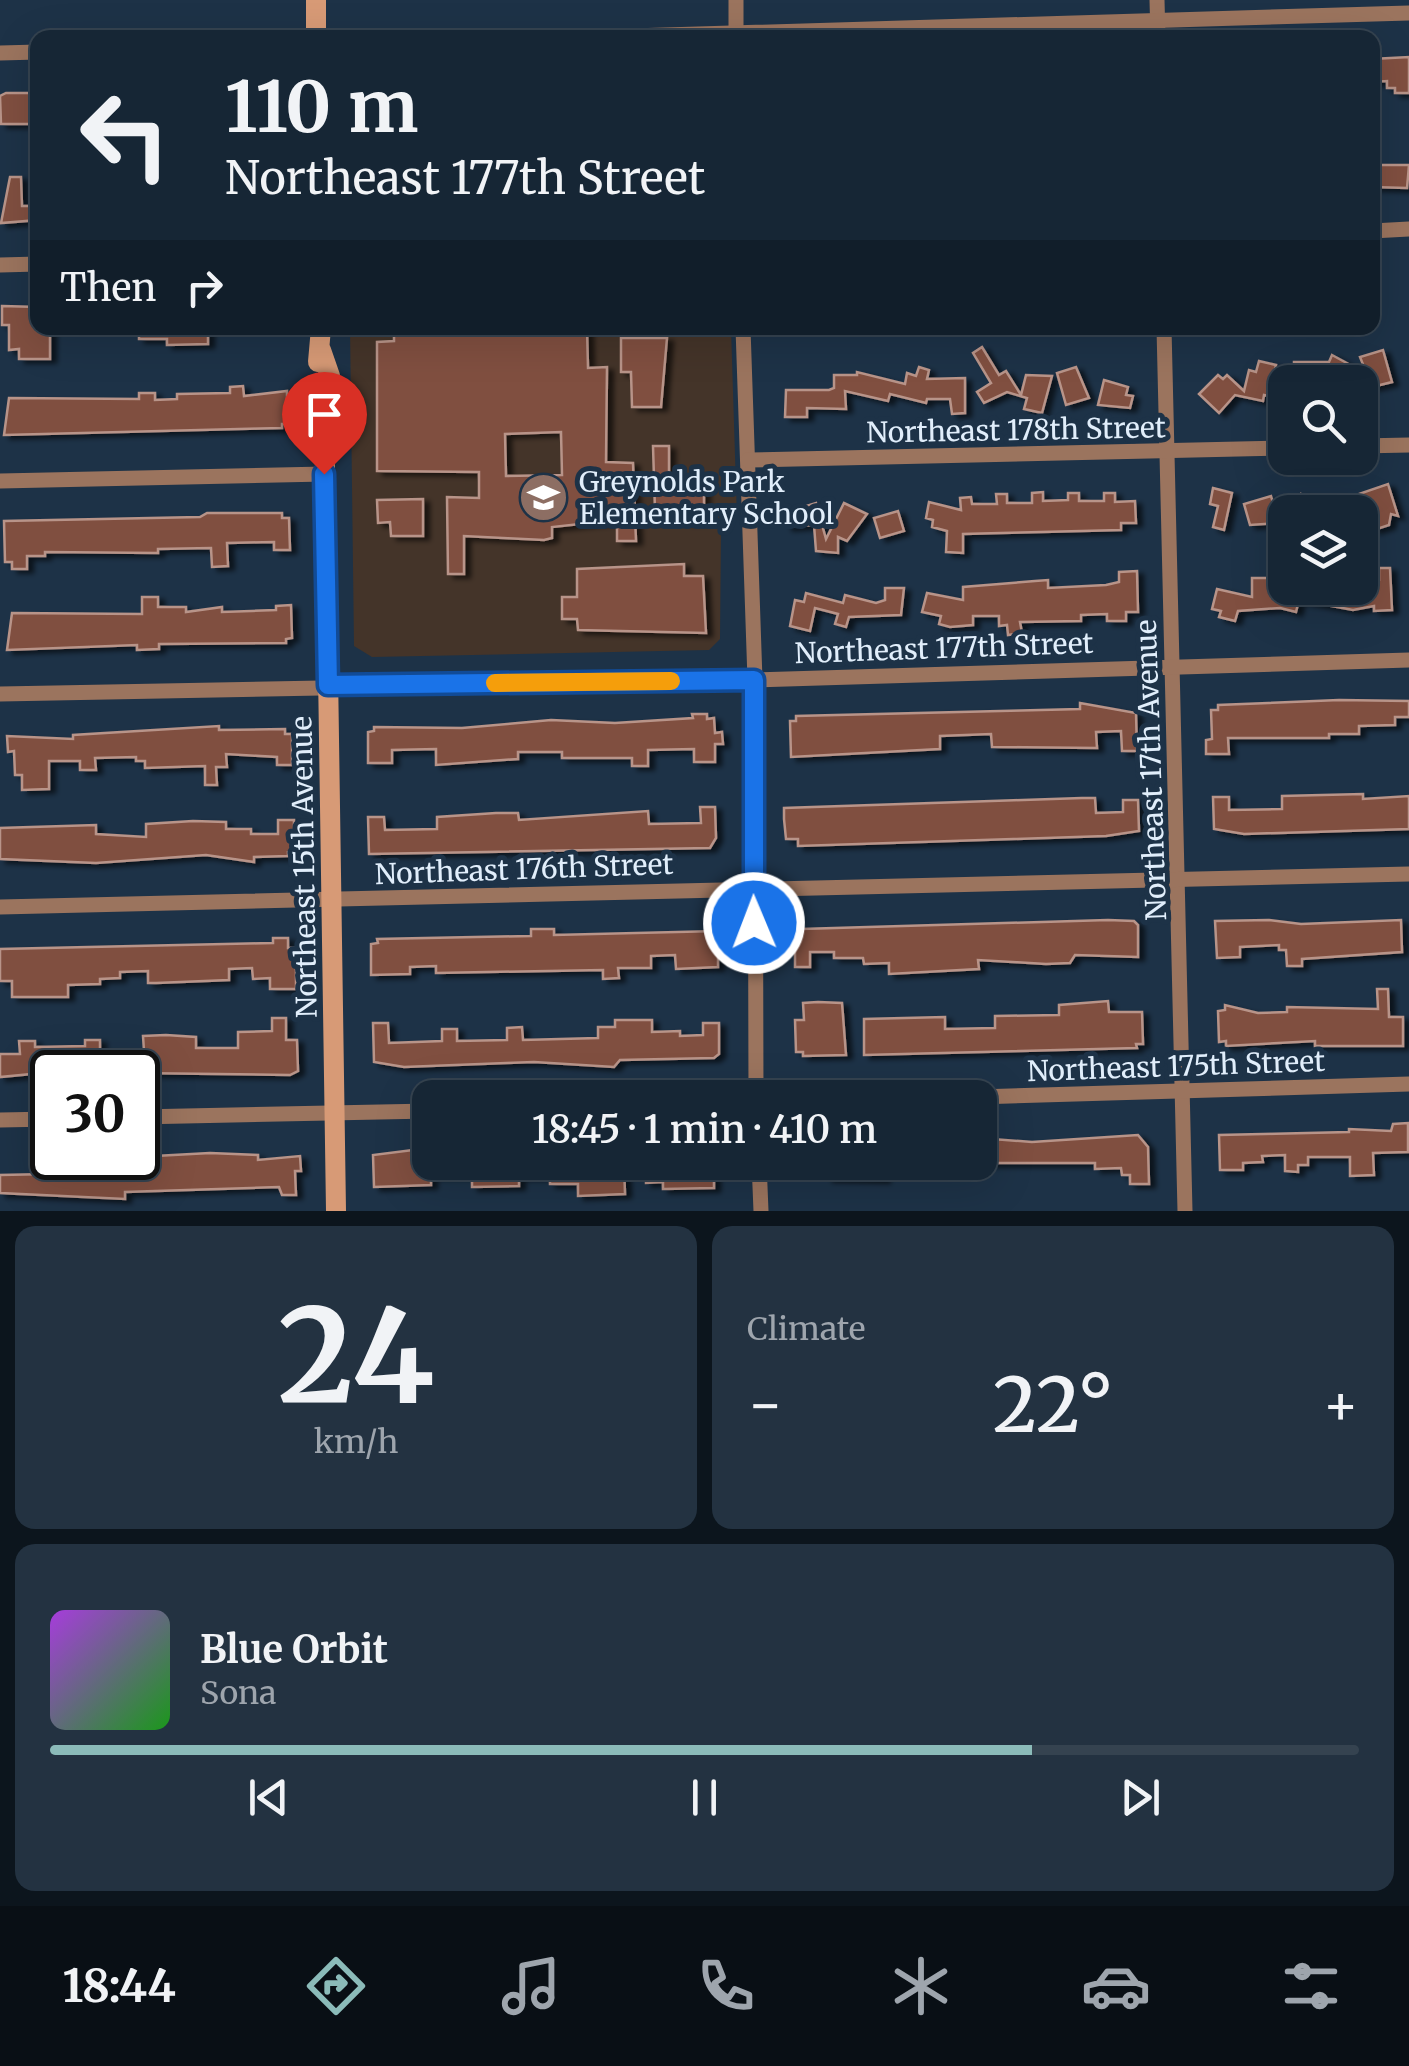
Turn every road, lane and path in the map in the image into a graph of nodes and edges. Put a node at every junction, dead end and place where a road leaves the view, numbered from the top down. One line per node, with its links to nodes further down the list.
1 (316, 0): 5 (street)
2 (736, 0): 6 (street)
3 (1157, 0): 7 (street)
4 (1409, 14): 7 (street)
5 (316, 30)
6 (736, 30)
7 (1158, 30)
8 (30, 52): 9 (street)
9 (0, 53)
10 (1409, 229): 11 (street)
11 (1380, 231)
12 (30, 264): 13 (street)
13 (0, 265)
14 (322, 335): 22 (street, Northeast 15th Avenue)
15 (743, 335): 21 (street)
16 (1164, 335): 20 (street, Northeast 17th Avenue)
17 (1409, 444): 18 (street)
18 (1378, 445)
19 (1268, 449): 20 (street, Northeast 178th Street)
20 (1167, 452): 21 (street, Northeast 178th Street); 25 (street, Northeast 17th Avenue)
21 (748, 460): 26 (street)
22 (324, 474): 23 (street); 27 (street, Northeast 15th Avenue)
23 (0, 481)
24 (1409, 660): 25 (street, Northeast 177th Street)
25 (1173, 664): 26 (street, Northeast 177th Street); 30 (street, Northeast 17th Avenue)
26 (754, 680): 27 (street, Northeast 177th Street); 31 (street)
27 (328, 685): 28 (street, Northeast 177th Street); 32 (street, Northeast 15th Avenue)
28 (0, 694)
29 (1409, 874): 30 (street, Northeast 176th Street)
30 (1180, 877): 31 (street, Northeast 176th Street); 36 (street, Northeast 17th Avenue)
31 (752, 887): 32 (street, Northeast 176th Street); 34 (street)
32 (332, 899): 33 (street, Northeast 176th Street); 39 (street, Northeast 15th Avenue)
33 (0, 907)
34 (756, 1080)
35 (1409, 1084): 36 (street, Northeast 175th Street)
36 (1181, 1091): 37 (street, Northeast 175th Street); 46 (street, Northeast 17th Avenue)
37 (997, 1096)
38 (412, 1111): 39 (street)
39 (335, 1113): 40 (street); 44 (street, Northeast 15th Avenue)
40 (160, 1117)
41 (30, 1119): 42 (street)
42 (0, 1120)
43 (760, 1180): 45 (street)
44 (336, 1211)
45 (762, 1211)
46 (1185, 1211)

